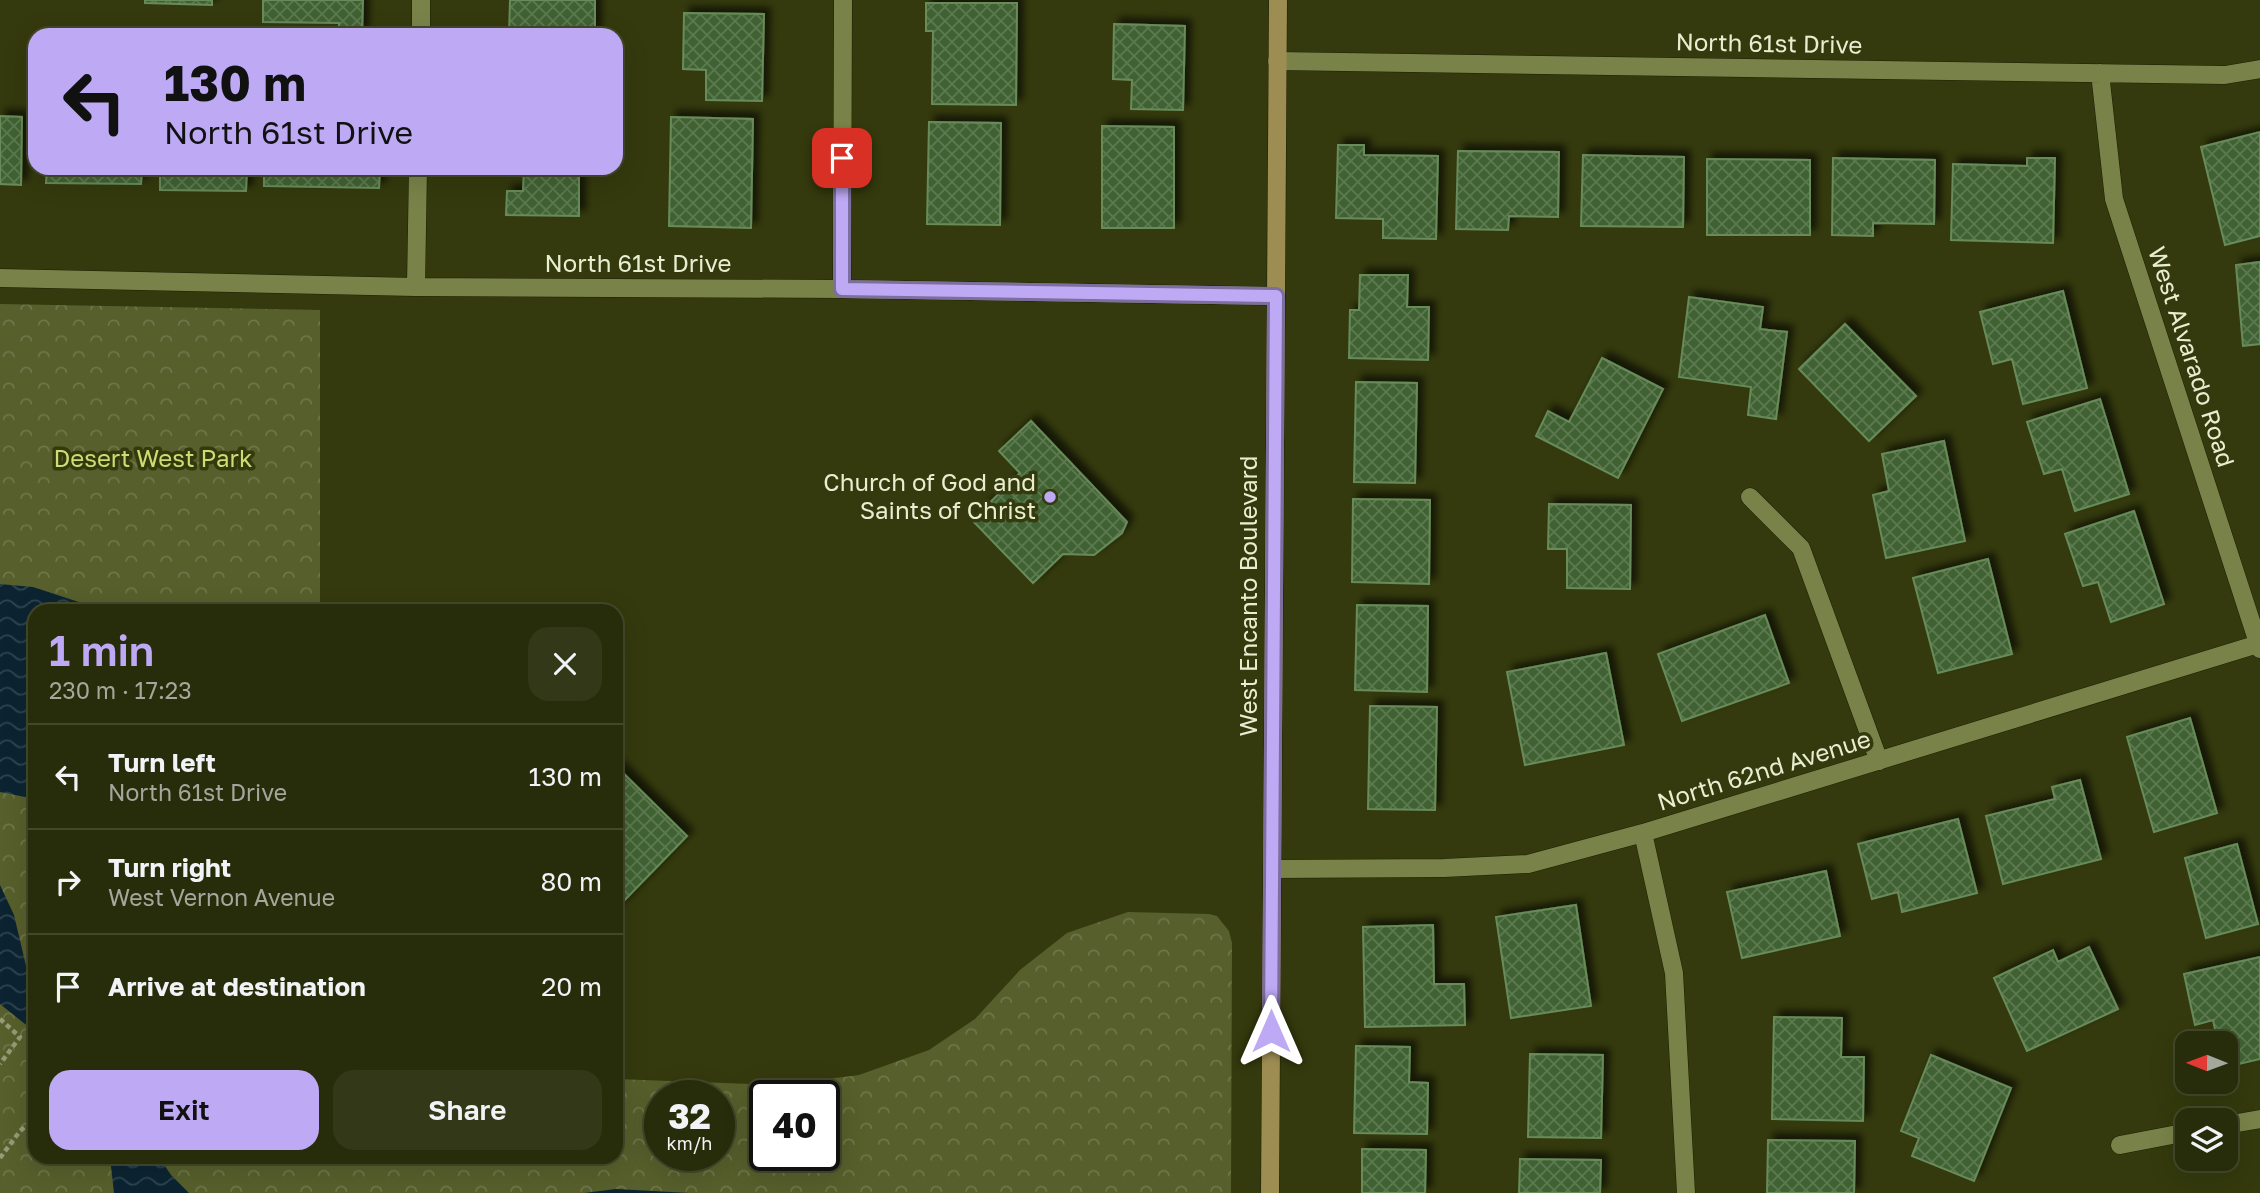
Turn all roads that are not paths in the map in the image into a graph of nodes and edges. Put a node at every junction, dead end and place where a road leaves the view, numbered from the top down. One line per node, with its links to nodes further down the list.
1 (421, 0): 4 (street)
2 (843, 0): 11 (street)
3 (1278, 0): 5 (street, West Encanto Boulevard)
4 (421, 28)
5 (1277, 61): 7 (street, North 61st Drive); 12 (street, West Encanto Boulevard)
6 (2260, 69): 7 (street, North 61st Drive)
7 (2100, 74): 14 (street, West Alvarado Road)
8 (418, 175): 10 (street)
9 (0, 278): 10 (street, North 61st Drive)
10 (416, 287): 11 (street, North 61st Drive)
11 (842, 289): 12 (street, North 61st Drive)
12 (1276, 296): 17 (street, West Encanto Boulevard)
13 (1750, 497): 15 (street)
14 (2259, 647): 15 (street, North 62nd Avenue)
15 (1879, 761): 16 (street, North 62nd Avenue)
16 (1643, 833): 17 (street, North 62nd Avenue); 23 (street)
17 (1272, 869): 22 (street, West Encanto Boulevard)
18 (2260, 1119): 19 (street)
19 (2238, 1123)
20 (2175, 1134): 21 (street)
21 (2120, 1144)
22 (1270, 1193)
23 (1686, 1193)

